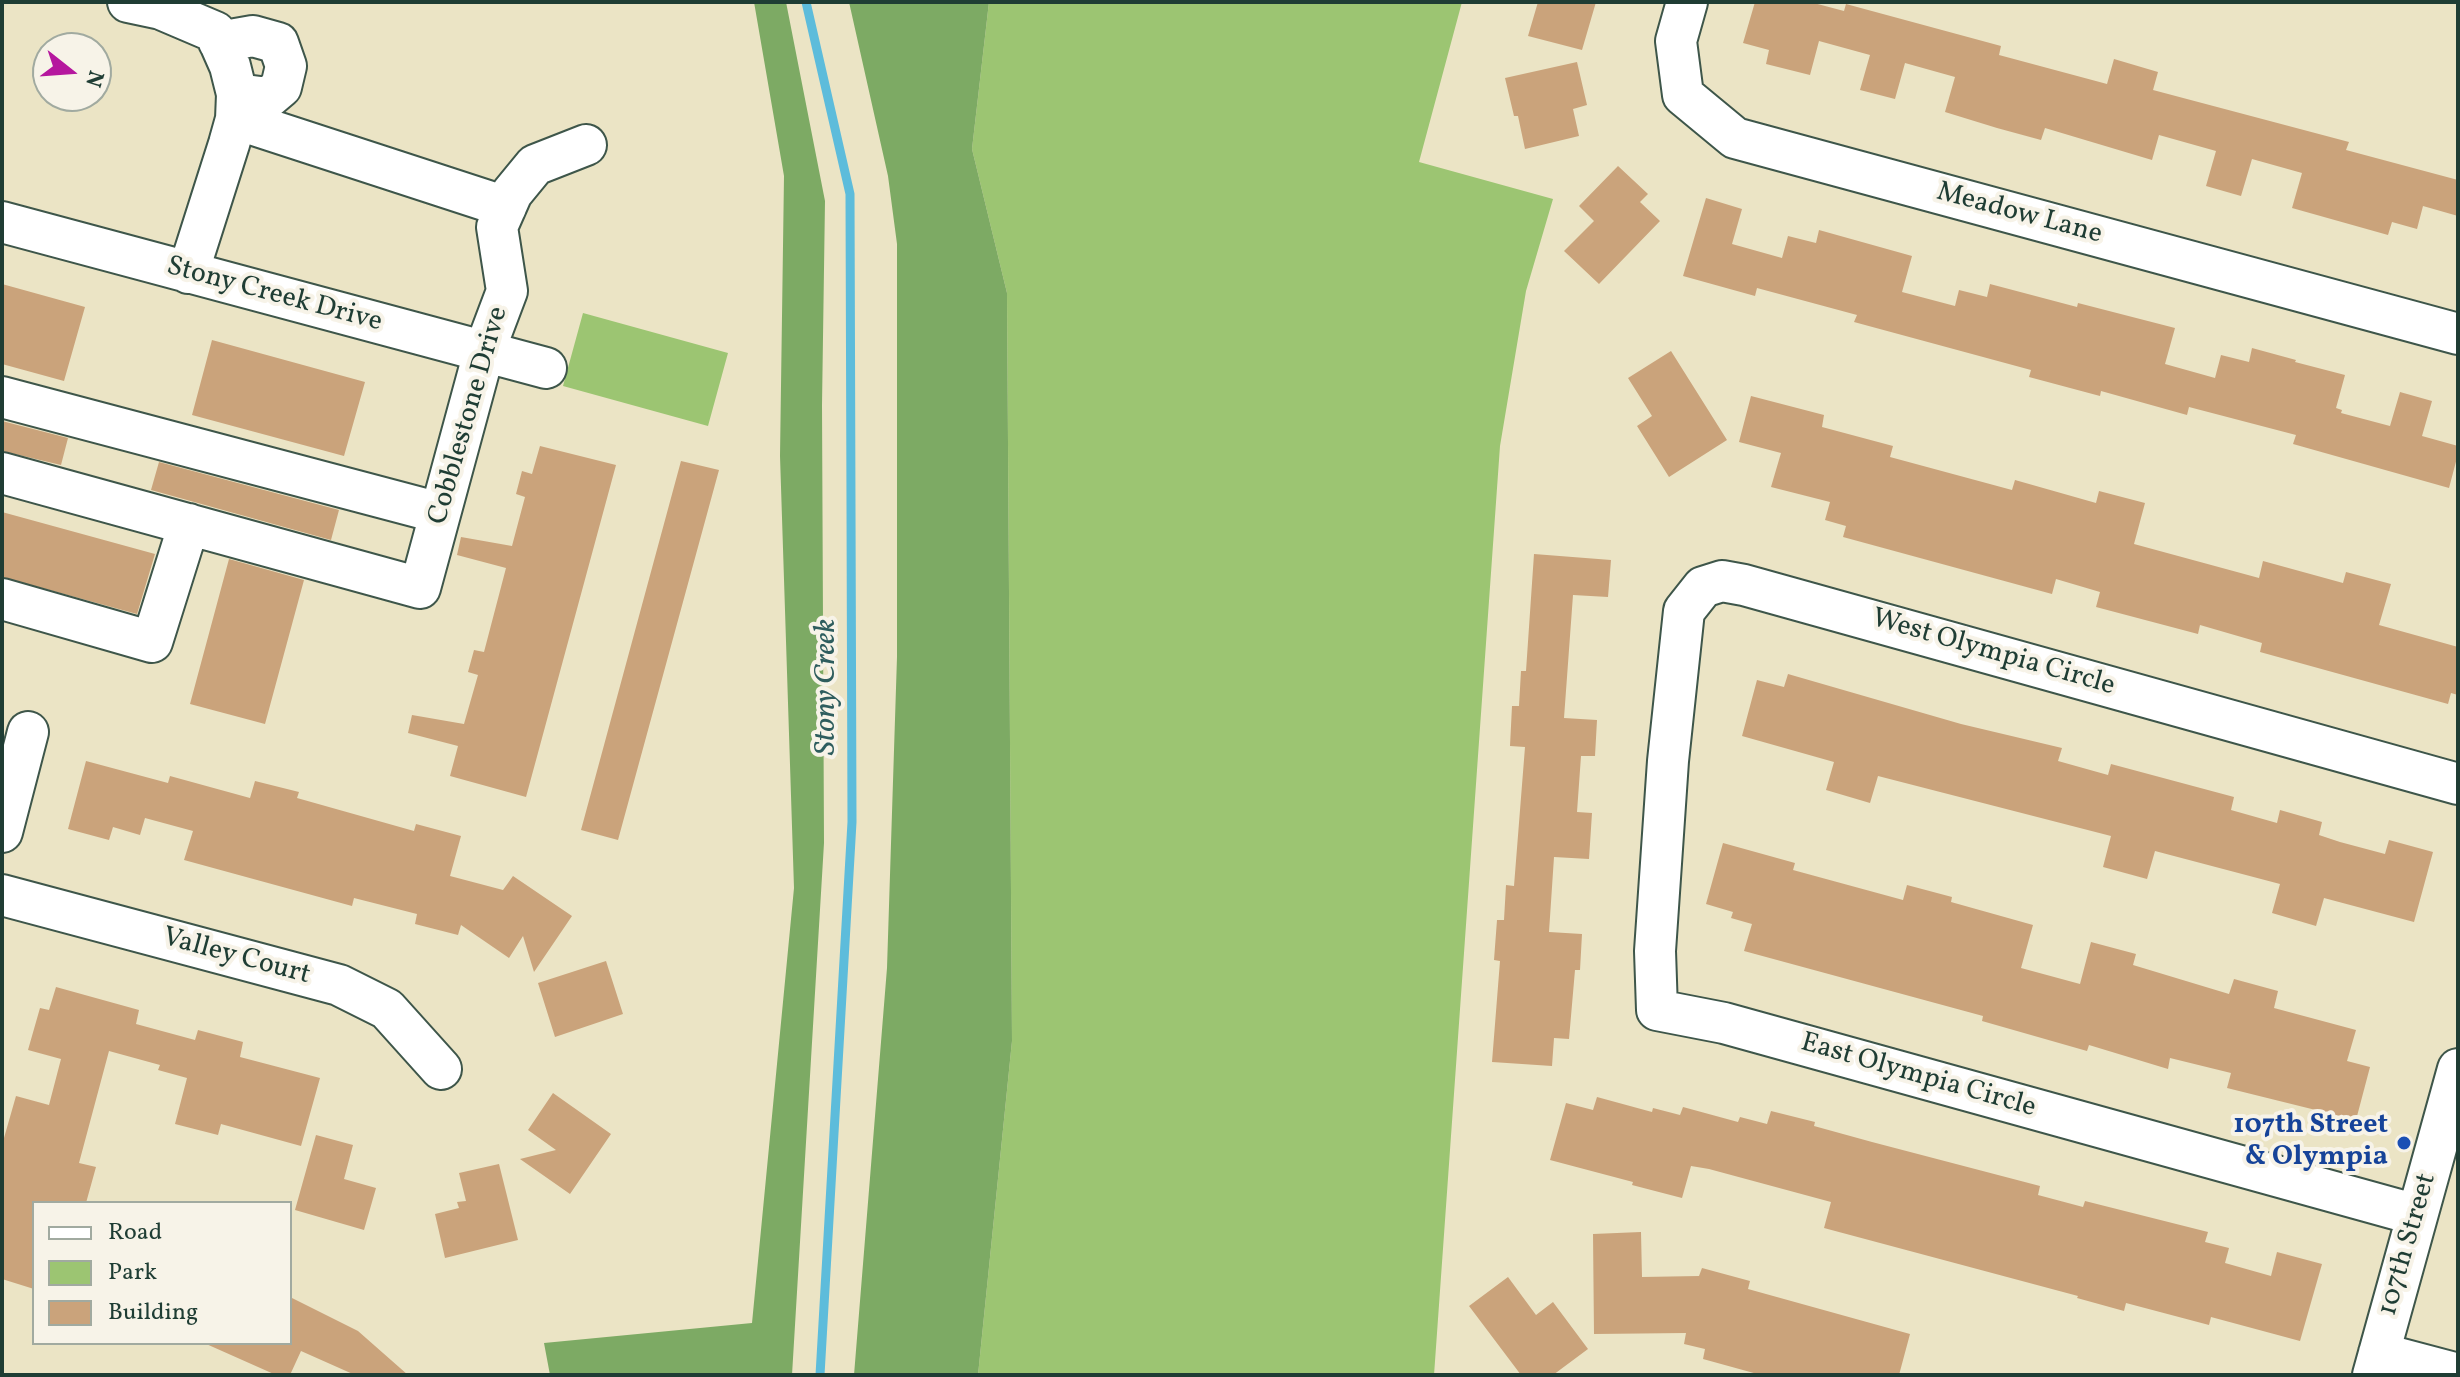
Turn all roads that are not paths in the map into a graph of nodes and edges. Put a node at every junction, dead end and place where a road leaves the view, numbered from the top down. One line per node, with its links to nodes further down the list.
1 (128, 2): 3 (street)
2 (1687, 2): 9 (street, Meadow Lane)
3 (219, 42): 4 (street); 4 (street)
4 (234, 119): 6 (street); 8 (street)
5 (586, 145): 6 (street, Cobblestone Drive)
6 (506, 207): 10 (street, Cobblestone Drive)
7 (2, 222): 8 (street, Stony Creek Drive)
8 (188, 273): 10 (street, Stony Creek Drive)
9 (2458, 334)
10 (484, 352): 11 (street, Stony Creek Drive); 14 (street, Cobblestone Drive)
11 (546, 368)
12 (2, 397): 14 (street)
13 (2, 473): 15 (street)
14 (440, 513): 15 (street, Cobblestone Drive)
15 (189, 524): 16 (street)
16 (2, 599)
17 (28, 732): 20 (street)
18 (1668, 761): 19 (street, West Olympia Circle); 24 (street, East Olympia Circle)
19 (2458, 784)
20 (2, 832)
21 (2, 895): 22 (street, Valley Court)
22 (441, 1069)
23 (2458, 1069): 24 (street, 107th Street)
24 (2417, 1215): 25 (street, 107th Street)
25 (2376, 1364): 26 (street)
26 (2458, 1374)

